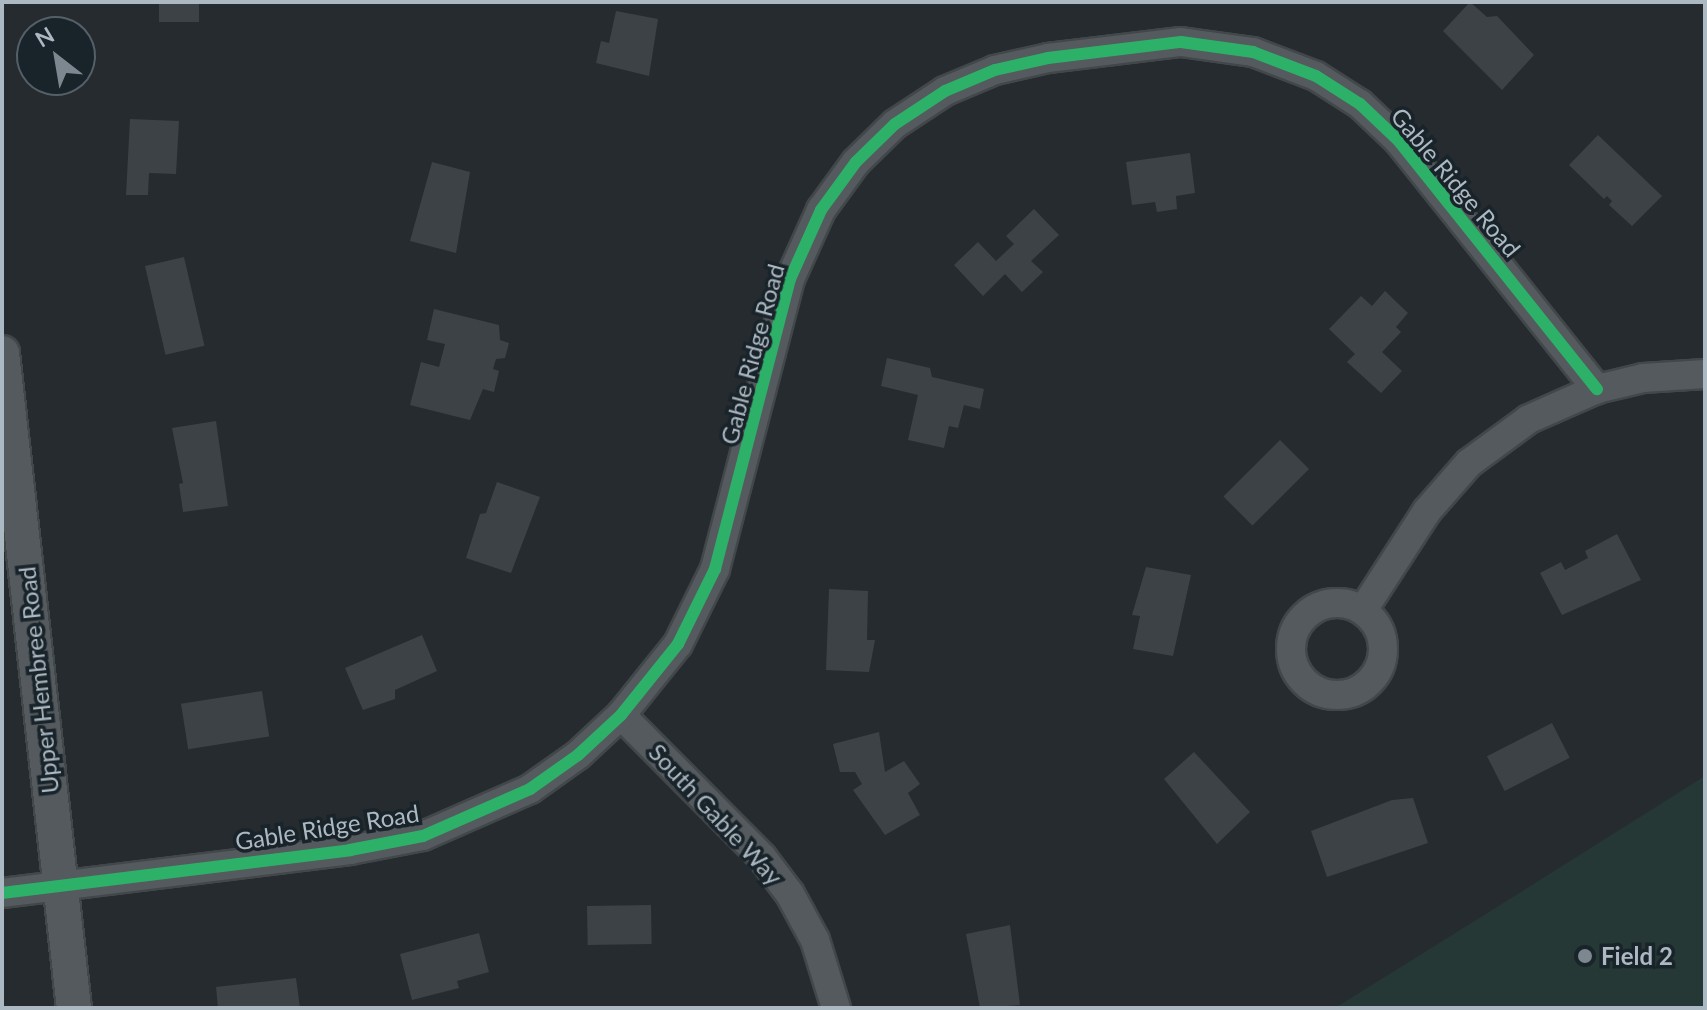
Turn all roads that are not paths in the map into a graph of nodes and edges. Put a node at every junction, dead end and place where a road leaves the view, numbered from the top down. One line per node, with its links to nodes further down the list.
1 (2, 353): 6 (street, Upper Hembree Road)
2 (1705, 374): 3 (street)
3 (1597, 389): 4 (street); 5 (street, Gable Ridge Road)
4 (1363, 610)
5 (621, 715): 6 (street, Gable Ridge Road); 9 (street, South Gable Way)
6 (61, 886): 7 (street, Gable Ridge Road); 8 (street, Upper Hembree Road)
7 (2, 893)
8 (74, 1008)
9 (836, 1008)

